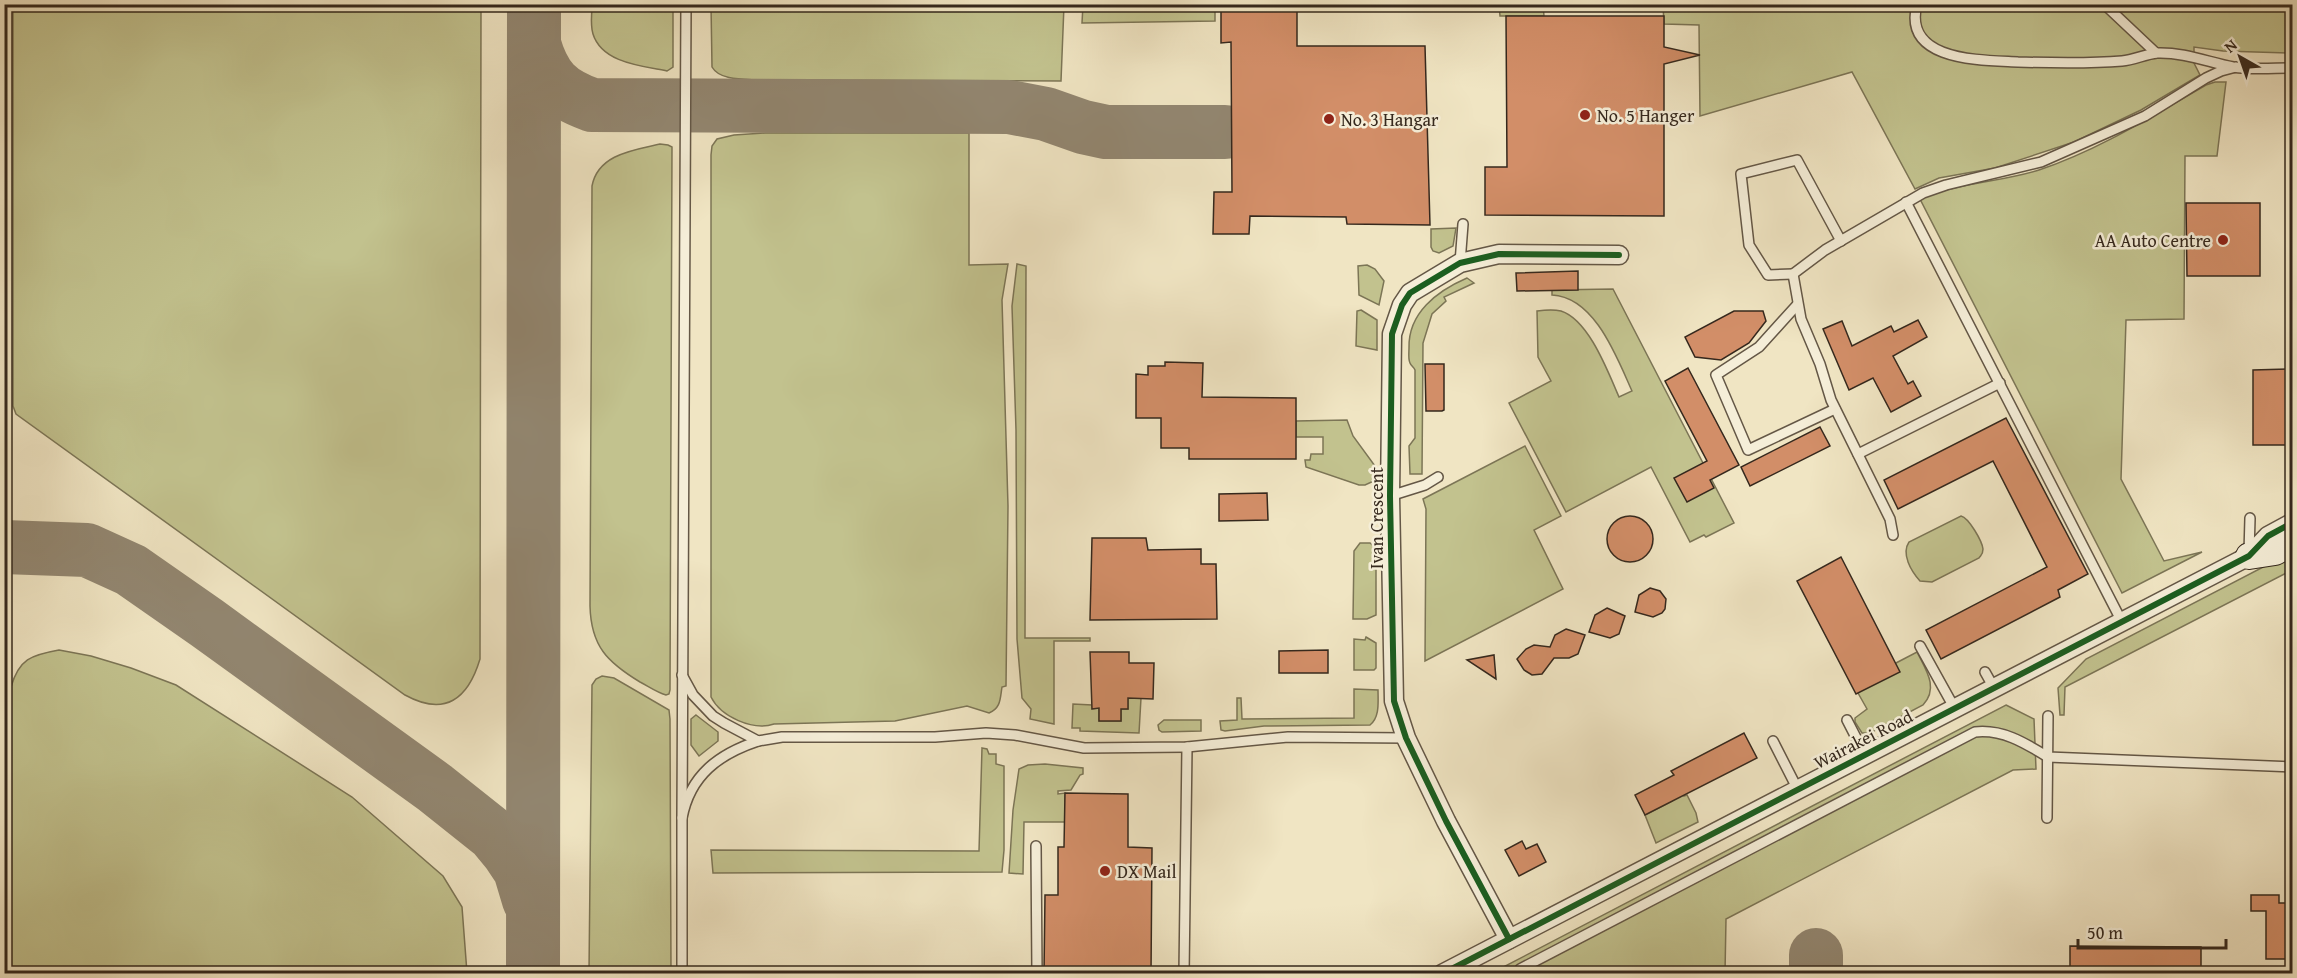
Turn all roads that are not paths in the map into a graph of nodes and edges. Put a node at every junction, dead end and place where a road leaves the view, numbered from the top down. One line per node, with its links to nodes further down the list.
1 (686, 4): 26 (lane)
2 (1917, 4): 4 (lane)
3 (2104, 4): 4 (lane)
4 (2156, 53): 5 (lane)
5 (2236, 68): 6 (lane); 7 (lane)
6 (2292, 68)
7 (1906, 202): 9 (lane); 14 (lane)
8 (1463, 224): 11 (lane)
9 (1841, 241): 12 (lane); 12 (lane)
10 (1619, 255): 11 (street, Ivan Crescent)
11 (1460, 263): 18 (street, Ivan Crescent)
12 (1793, 274): 13 (lane)
13 (1797, 305): 15 (lane); 15 (lane)
14 (2000, 383): 16 (lane); 24 (lane)
15 (1835, 409): 16 (lane)
16 (1857, 454): 21 (lane)
17 (1438, 477): 18 (lane)
18 (1390, 496): 32 (street, Ivan Crescent)
19 (2250, 518): 23 (lane)
20 (2292, 523): 23 (street, Wairakei Road)
21 (1893, 535)
22 (2292, 543): 23 (street)
23 (2249, 556): 24 (street, Wairakei Road)
24 (2122, 622): 28 (street, Wairakei Road)
25 (1920, 646): 29 (lane)
26 (681, 671): 33 (lane); 40 (lane)
27 (1985, 672): 28 (lane)
28 (1994, 688): 29 (street, Wairakei Road)
29 (1955, 709): 36 (street, Wairakei Road)
30 (2048, 716): 37 (lane)
31 (1847, 720): 36 (lane)
32 (1406, 738): 35 (lane); 43 (street, Ivan Crescent)
33 (758, 741): 35 (lane); 40 (lane)
34 (1773, 741): 39 (lane)
35 (1187, 747): 46 (lane)
36 (1865, 755): 39 (street, Wairakei Road)
37 (2048, 757): 38 (lane); 41 (lane); 48 (lane)
38 (2292, 767)
39 (1798, 790): 43 (street, Wairakei Road)
40 (682, 818): 44 (lane)
41 (2047, 818)
42 (1036, 846): 45 (lane)
43 (1509, 939): 47 (street, Wairakei Road)
44 (682, 974)
45 (1037, 974)
46 (1184, 974)
47 (1442, 974)
48 (1517, 974)

